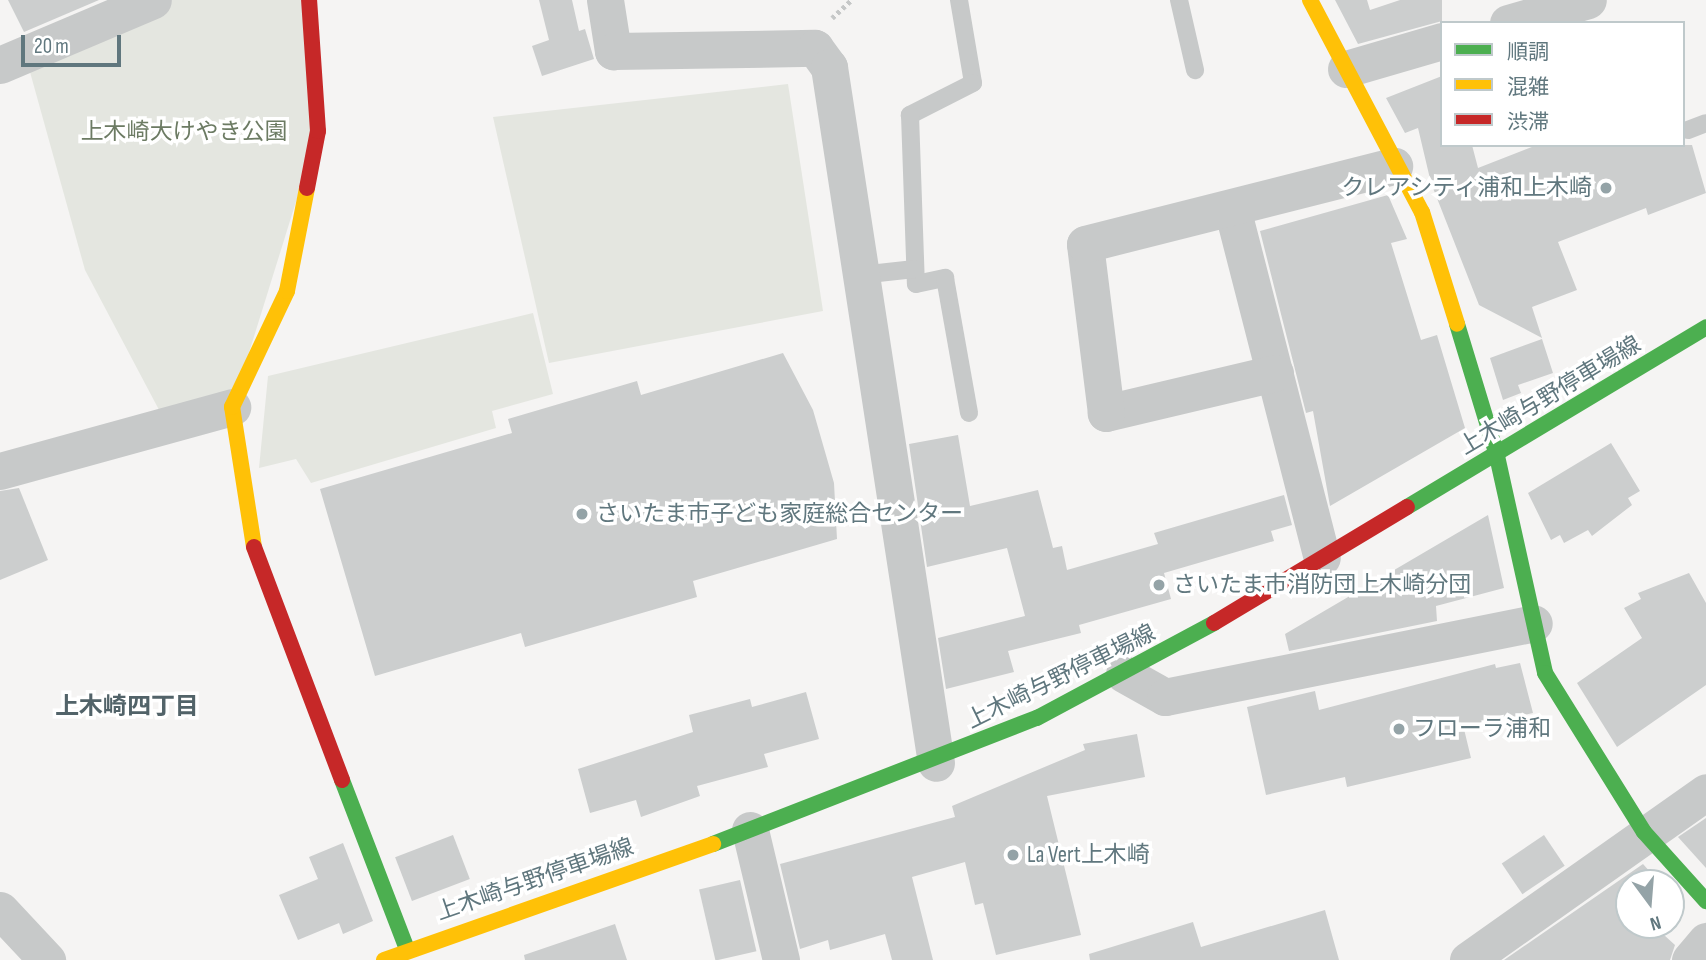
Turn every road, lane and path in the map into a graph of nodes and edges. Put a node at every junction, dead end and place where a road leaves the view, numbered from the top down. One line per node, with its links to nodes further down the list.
1 (153, 0): 12 (street)
2 (309, 0): 23 (street)
3 (605, 0): 20 (street)
4 (959, 0): 19 (lane)
5 (1179, 0): 14 (lane)
6 (1310, 0): 13 (street)
7 (1497, 0): 9 (street)
8 (1588, 0): 10 (street)
9 (1505, 21)
10 (1513, 21)
11 (1440, 42): 13 (street)
12 (0, 65)
13 (1346, 69): 17 (street)
14 (1195, 70)
15 (1706, 123): 16 (lane)
16 (1688, 130)
17 (1394, 166): 18 (street); 25 (street)
18 (1232, 208): 22 (street); 22 (street)
19 (915, 269): 20 (lane); 24 (lane)
20 (860, 275): 30 (street)
21 (1706, 327): 25 (street, 上木崎与野停車場線)
22 (1275, 373): 27 (street)
23 (232, 407): 26 (street); 37 (street)
24 (969, 413)
25 (1497, 456): 27 (street, 上木崎与野停車場線); 28 (street)
26 (0, 471)
27 (1322, 558): 29 (street, 上木崎与野停車場線)
28 (1534, 623): 29 (street); 33 (street)
29 (1124, 674): 30 (street, 上木崎与野停車場線)
30 (936, 762): 32 (street, 上木崎与野停車場線)
31 (1706, 792): 33 (street)
32 (750, 830): 37 (street, 上木崎与野停車場線); 40 (street)
33 (1644, 832): 34 (street); 41 (street)
34 (1706, 901)
35 (0, 910): 38 (street)
36 (1706, 941): 42 (street)
37 (409, 955): 39 (street, 上木崎与野停車場線)
38 (47, 960)
39 (384, 960)
40 (781, 960)
41 (1468, 960)
42 (1690, 960)

